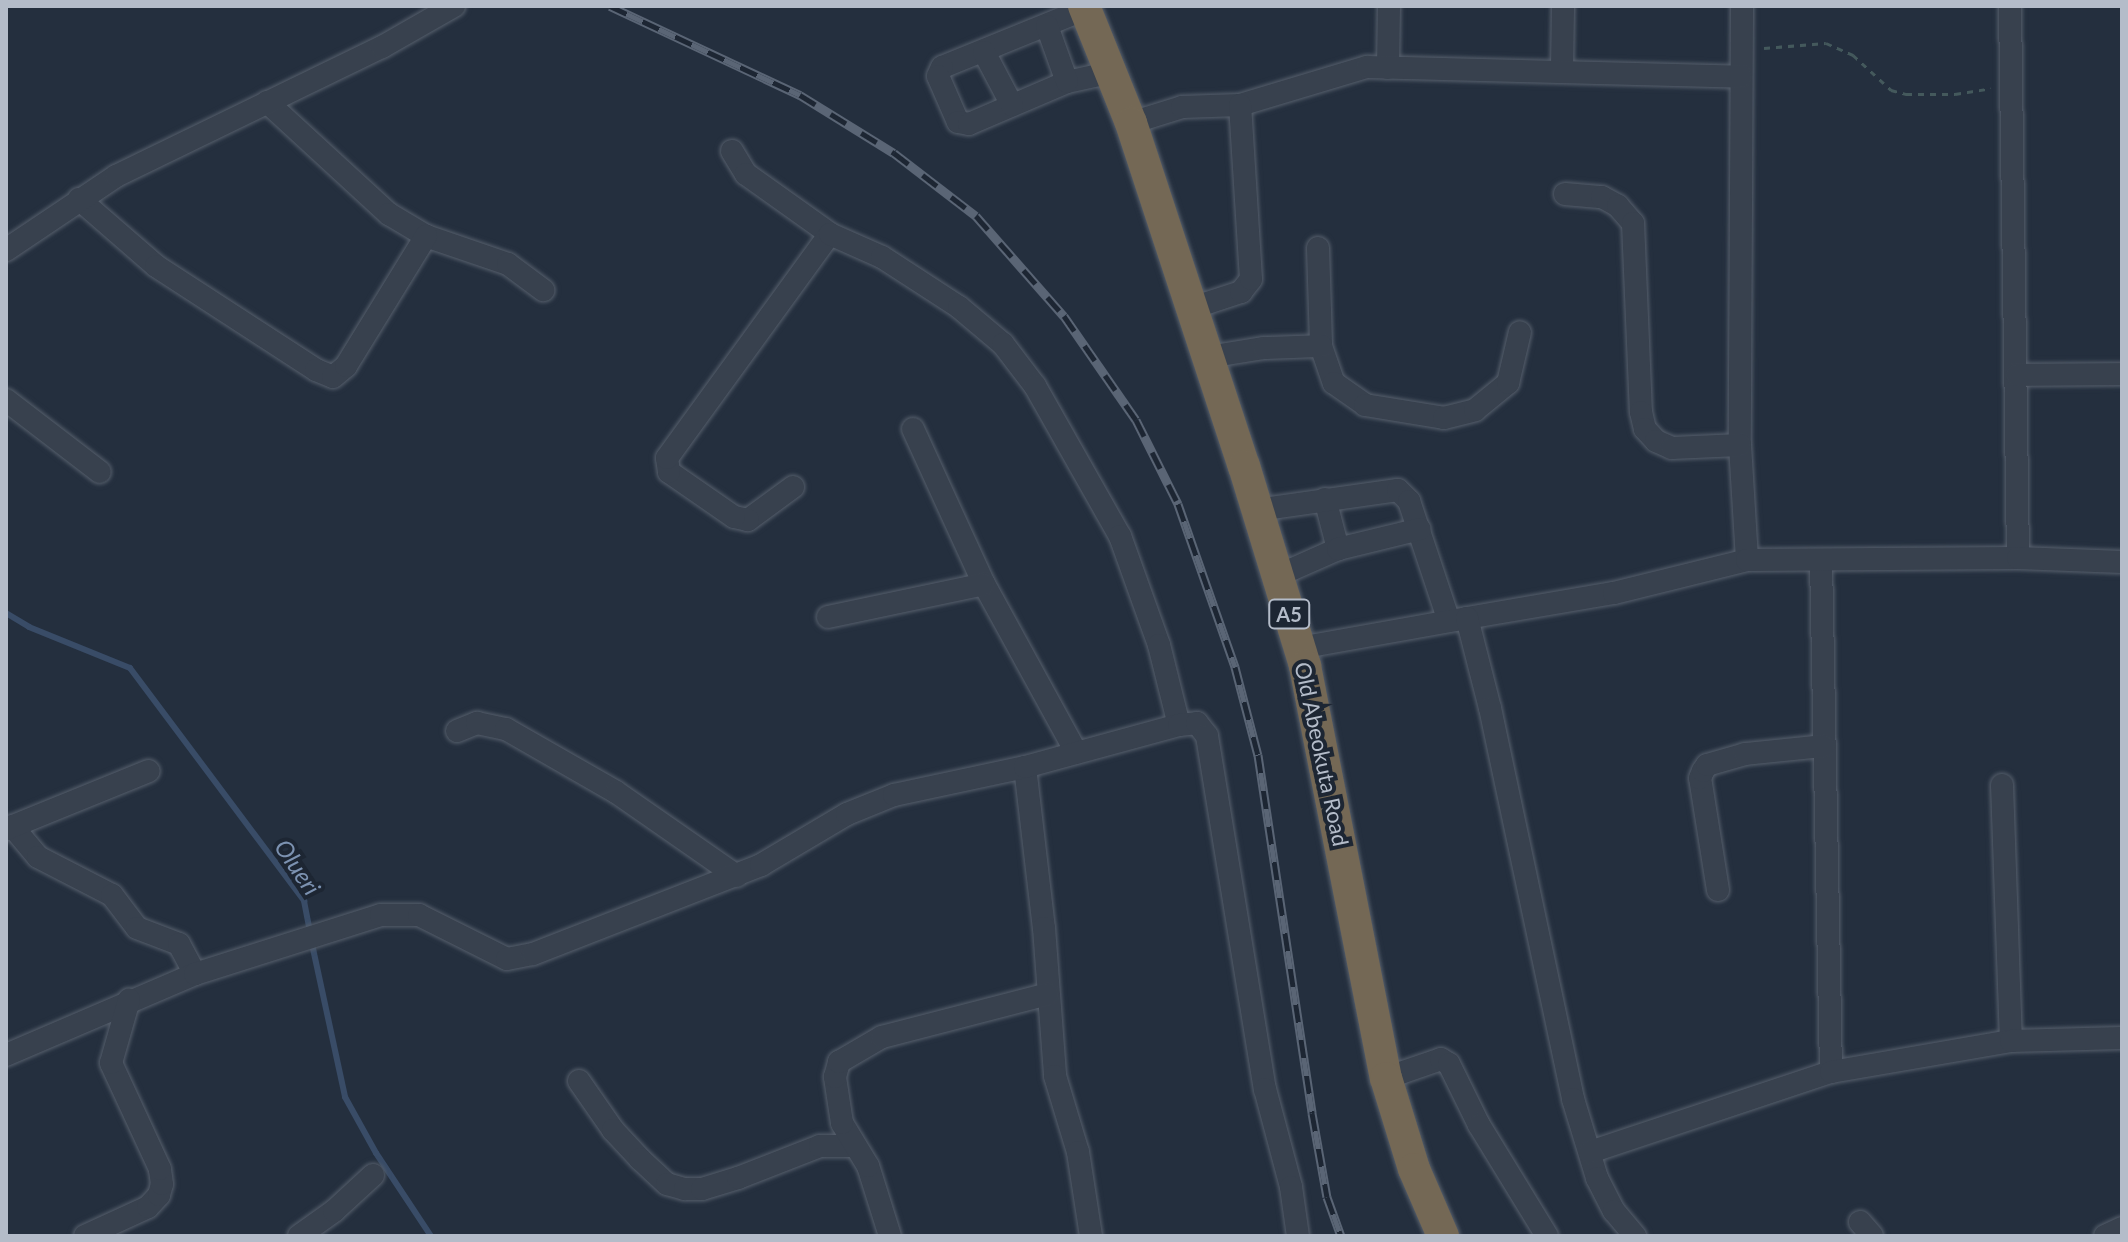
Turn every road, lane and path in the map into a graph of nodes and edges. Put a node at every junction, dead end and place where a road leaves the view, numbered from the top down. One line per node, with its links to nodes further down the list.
1 (454, 6): 16 (street)
2 (1389, 6): 10 (street)
3 (1563, 6): 11 (street)
4 (1742, 6): 8 (street)
5 (2010, 6): 15 (street)
6 (1084, 7): 7 (street); 12 (highway, Old Abeokuta Road / A5)
7 (1047, 26): 9 (street); 14 (street)
8 (1741, 49): 13 (street); 15 (path)
9 (984, 52): 17 (street); 17 (street)
10 (1388, 68): 11 (street); 18 (street)
11 (1562, 70): 13 (street)
12 (1108, 73): 14 (street); 19 (highway, Old Abeokuta Road / A5)
13 (1741, 77): 36 (street)
14 (1067, 82): 17 (street)
15 (2010, 89): 33 (street)
16 (267, 102): 22 (street); 24 (street)
17 (1012, 105)
18 (1240, 105): 19 (street); 28 (street)
19 (1131, 123): 28 (highway, Old Abeokuta Road / A5)
20 (732, 151): 23 (street)
21 (1565, 194): 36 (street)
22 (79, 199): 24 (street); 26 (street)
23 (830, 234): 38 (street); 52 (street)
24 (426, 236): 27 (street)
25 (1318, 248): 30 (street)
26 (6, 250)
27 (543, 290)
28 (1189, 309): 31 (highway, Old Abeokuta Road / A5)
29 (1520, 332): 30 (street)
30 (1321, 346): 31 (street)
31 (1208, 357): 40 (highway, Old Abeokuta Road / A5)
32 (2122, 374): 33 (street)
33 (2017, 375): 43 (street)
34 (6, 400): 37 (street)
35 (913, 429): 48 (street)
36 (1740, 445): 44 (street)
37 (100, 472)
38 (793, 487)
39 (1325, 499): 40 (street); 41 (street); 42 (street)
40 (1257, 510): 47 (highway, Old Abeokuta Road / A5)
41 (1420, 529): 42 (street); 50 (street)
42 (1338, 549): 47 (street)
43 (2018, 558): 45 (street); 46 (street)
44 (1747, 560): 45 (street); 50 (street)
45 (1821, 560): 54 (street)
46 (2122, 562)
47 (1277, 576): 51 (highway, Old Abeokuta Road / A5)
48 (984, 584): 49 (street); 55 (street)
49 (828, 617)
50 (1458, 619): 51 (street); 74 (street)
51 (1299, 648): 69 (highway, Old Abeokuta Road / A5)
52 (1179, 725): 55 (street); 81 (street)
53 (457, 731): 60 (street)
54 (1824, 746): 61 (street); 68 (street)
55 (1076, 752): 56 (street)
56 (1025, 767): 60 (street); 63 (street)
57 (149, 771): 59 (street)
58 (2002, 785): 66 (street)
59 (9, 828): 62 (street)
60 (737, 876): 62 (street)
61 (1718, 890)
62 (195, 974): 64 (street)
63 (1048, 994): 71 (street); 80 (street)
64 (129, 1000): 67 (street); 77 (street)
65 (2122, 1038): 66 (street)
66 (2011, 1041): 68 (street)
67 (6, 1055)
68 (1831, 1072): 74 (street)
69 (1386, 1078): 82 (highway, Old Abeokuta Road / A5); 83 (street)
70 (579, 1081): 72 (street)
71 (842, 1123): 72 (street); 73 (street)
72 (820, 1146): 73 (street)
73 (855, 1146): 79 (street)
74 (1590, 1152): 84 (street)
75 (373, 1175): 78 (street)
76 (2122, 1228): 85 (street)
77 (85, 1236)
78 (299, 1236)
79 (890, 1236)
80 (1091, 1236)
81 (1298, 1236)
82 (1443, 1236)
83 (1547, 1236)
84 (1635, 1236)
85 (2105, 1236)

